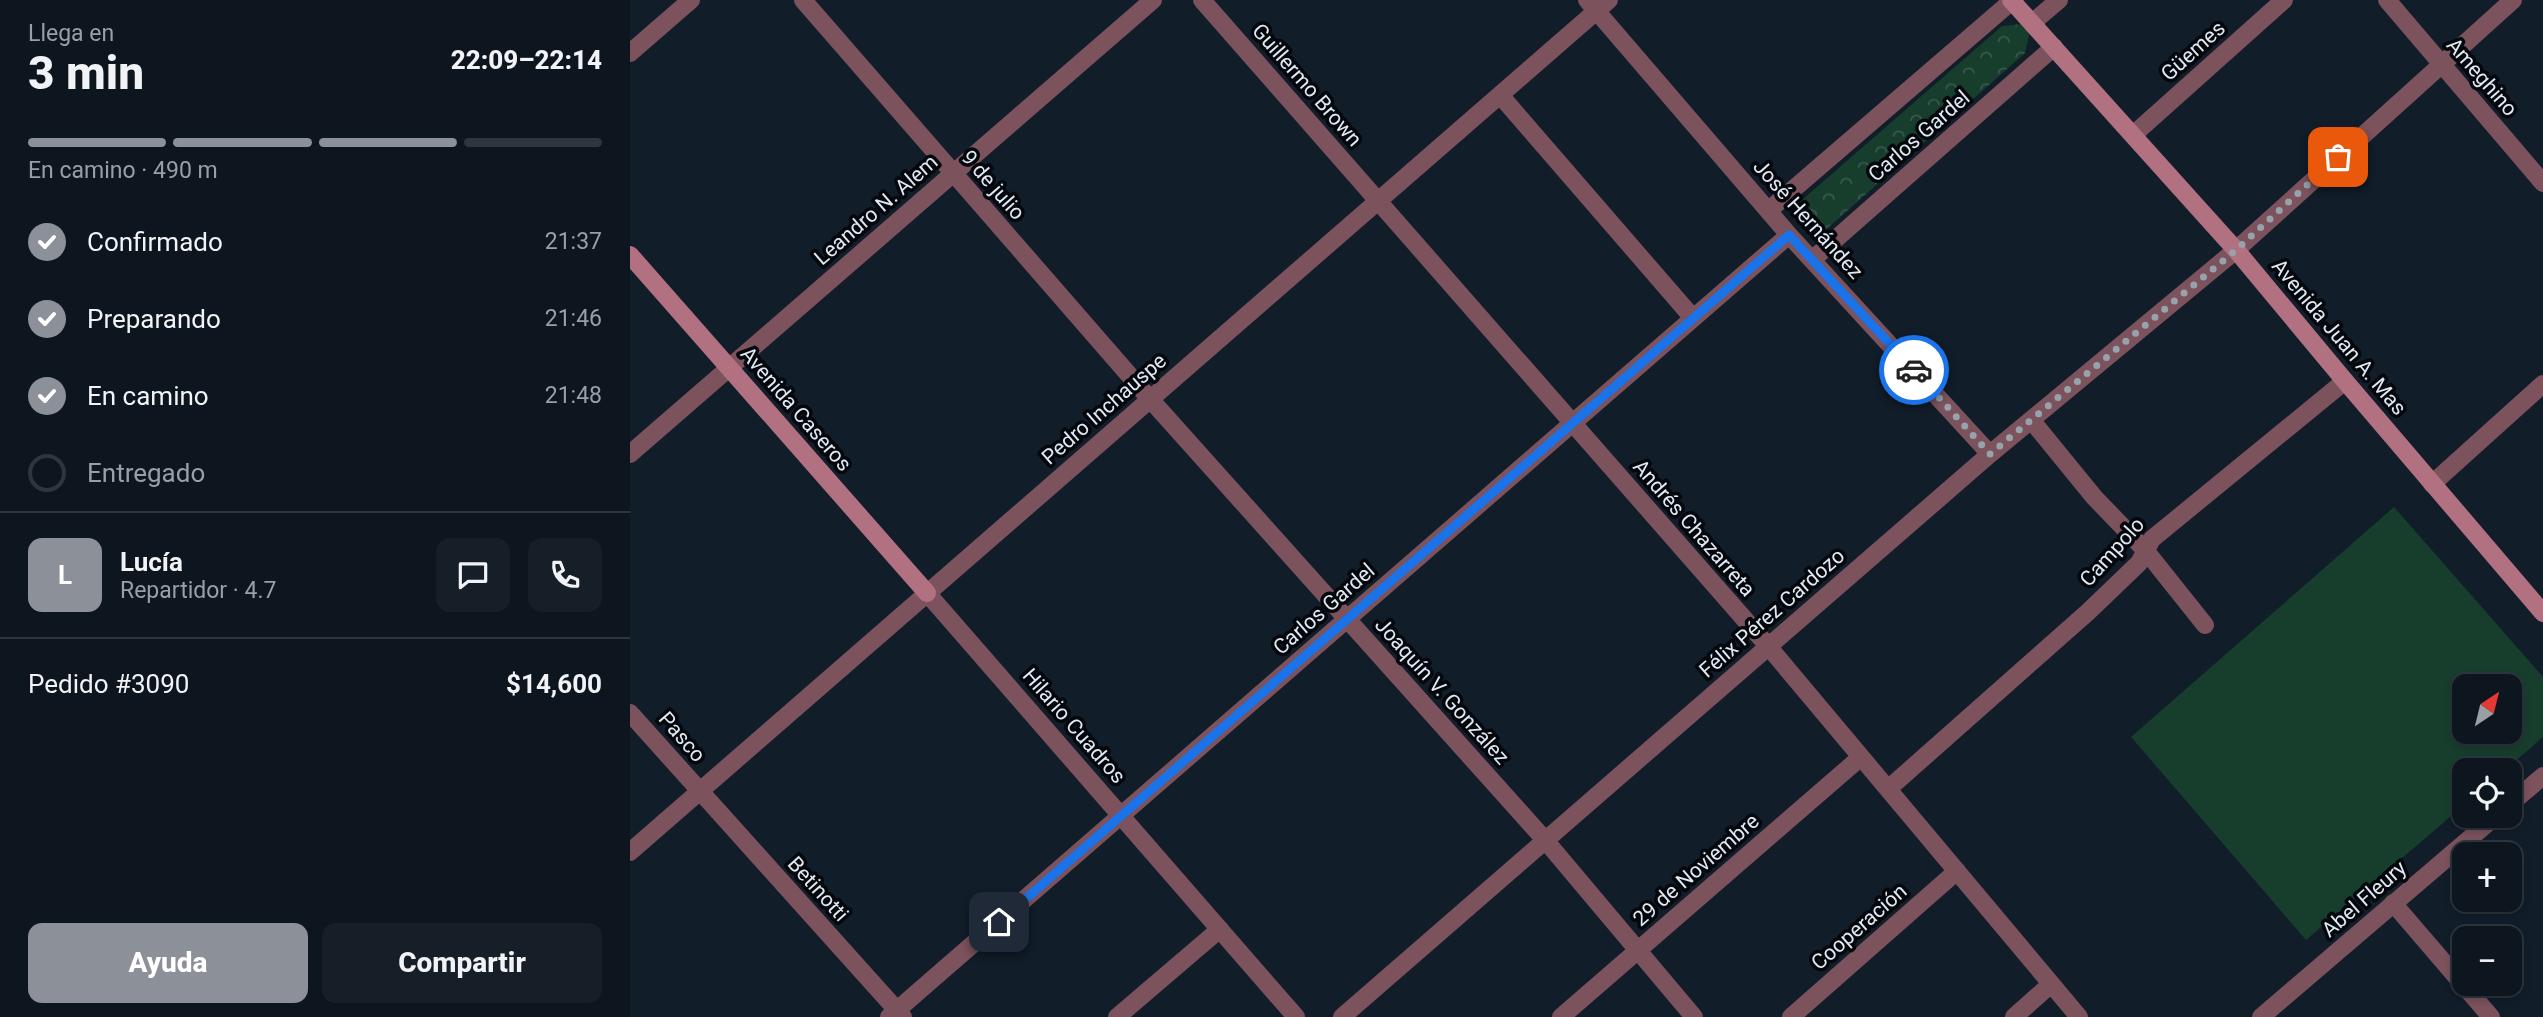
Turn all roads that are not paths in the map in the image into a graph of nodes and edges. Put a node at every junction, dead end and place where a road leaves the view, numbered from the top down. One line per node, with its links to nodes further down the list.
1 (691, 0): 13 (street)
2 (803, 0): 17 (street, 9 de julio)
3 (1153, 0): 17 (street, Leandro N. Alem)
4 (1202, 0): 19 (street, Guillermo Brown)
5 (2011, 0): 11 (main road, Avenida Juan A. Mas); 20 (street, Carlos Gardel)
6 (2059, 0): 11 (street)
7 (2284, 0): 16 (street, Güemes)
8 (2387, 0): 14 (street, Ameghino)
9 (2513, 0): 14 (street, Félix Pérez Cardozo)
10 (1597, 4): 15 (street, Pedro Inchauspe); 20 (street, José Hernández)
11 (2032, 23): 12 (main road, Avenida Juan A. Mas)
12 (2054, 47): 16 (main road, Avenida Juan A. Mas); 24 (street, Carlos Gardel)
13 (630, 53)
14 (2441, 64): 18 (street, Ameghino); 22 (street, Félix Pérez Cardozo)
15 (1500, 94): 19 (street, Pedro Inchauspe); 25 (street)
16 (2133, 135): 22 (main road, Avenida Juan A. Mas)
17 (952, 174): 26 (street, Leandro N. Alem); 29 (street, 9 de julio)
18 (2543, 183)
19 (1378, 201): 29 (street, Pedro Inchauspe); 31 (street, Andrés Chazarreta)
20 (1769, 210): 21 (street, José Hernández)
21 (1789, 235): 24 (street, José Hernández); 25 (street, Carlos Gardel)
22 (2236, 250): 27 (main road, Avenida Juan A. Mas); 30 (street, Félix Pérez Cardozo)
23 (630, 255): 26 (main road, Avenida Caseros)
24 (1814, 259): 33 (street, José Hernández)
25 (1693, 318): 31 (street, Carlos Gardel)
26 (729, 368): 32 (street, Leandro N. Alem); 36 (main road, Avenida Caseros)
27 (2345, 381): 34 (main road, Avenida Juan A. Mas); 35 (street, Campolo)
28 (2543, 384): 34 (street)
29 (1150, 399): 36 (street, Pedro Inchauspe); 38 (street, Joaquín V. González)
30 (2032, 421): 33 (street, Félix Pérez Cardozo); 35 (street)
31 (1572, 424): 38 (street, Carlos Gardel); 40 (street, Andrés Chazarreta)
32 (630, 454)
33 (1990, 454): 40 (street, Félix Pérez Cardozo)
34 (2432, 484): 37 (main road, Avenida Juan A. Mas)
35 (2146, 551): 39 (street); 44 (street, Campolo)
36 (927, 593): 45 (street, Pedro Inchauspe); 47 (street, Hilario Cuadros)
37 (2543, 613)
38 (1347, 619): 47 (street, Carlos Gardel); 49 (street, Joaquín V. González)
39 (2204, 625)
40 (1768, 646): 42 (street, Andrés Chazarreta); 49 (street, Félix Pérez Cardozo)
41 (630, 713): 45 (street, Pasco)
42 (1861, 757): 44 (street, Andrés Chazarreta); 54 (street, 29 de Noviembre)
43 (2543, 776): 46 (street)
44 (1888, 789): 51 (street, Andrés Chazarreta)
45 (699, 792): 50 (street, Pedro Inchauspe); 56 (street, Betinotti)
46 (2522, 794)
47 (1122, 815): 53 (street, Hilario Cuadros); 56 (street, Carlos Gardel)
48 (2482, 828): 52 (street, Abel Fleury)
49 (1545, 840): 54 (street, Joaquín V. González); 59 (street, Félix Pérez Cardozo)
50 (630, 852)
51 (1957, 871): 55 (street, Andrés Chazarreta); 62 (street, Cooperación)
52 (2393, 903): 65 (street, Abel Fleury); 66 (street)
53 (1220, 929): 57 (street); 58 (street, Hilario Cuadros)
54 (1638, 950): 60 (street, 29 de Noviembre); 61 (street, Joaquín V. González)
55 (2051, 984): 63 (street); 64 (street, Andrés Chazarreta)
56 (897, 1015)
57 (1117, 1017)
58 (1296, 1017)
59 (1342, 1017)
60 (1560, 1017)
61 (1694, 1017)
62 (1791, 1017)
63 (2014, 1017)
64 (2079, 1017)
65 (2261, 1017)
66 (2491, 1017)

